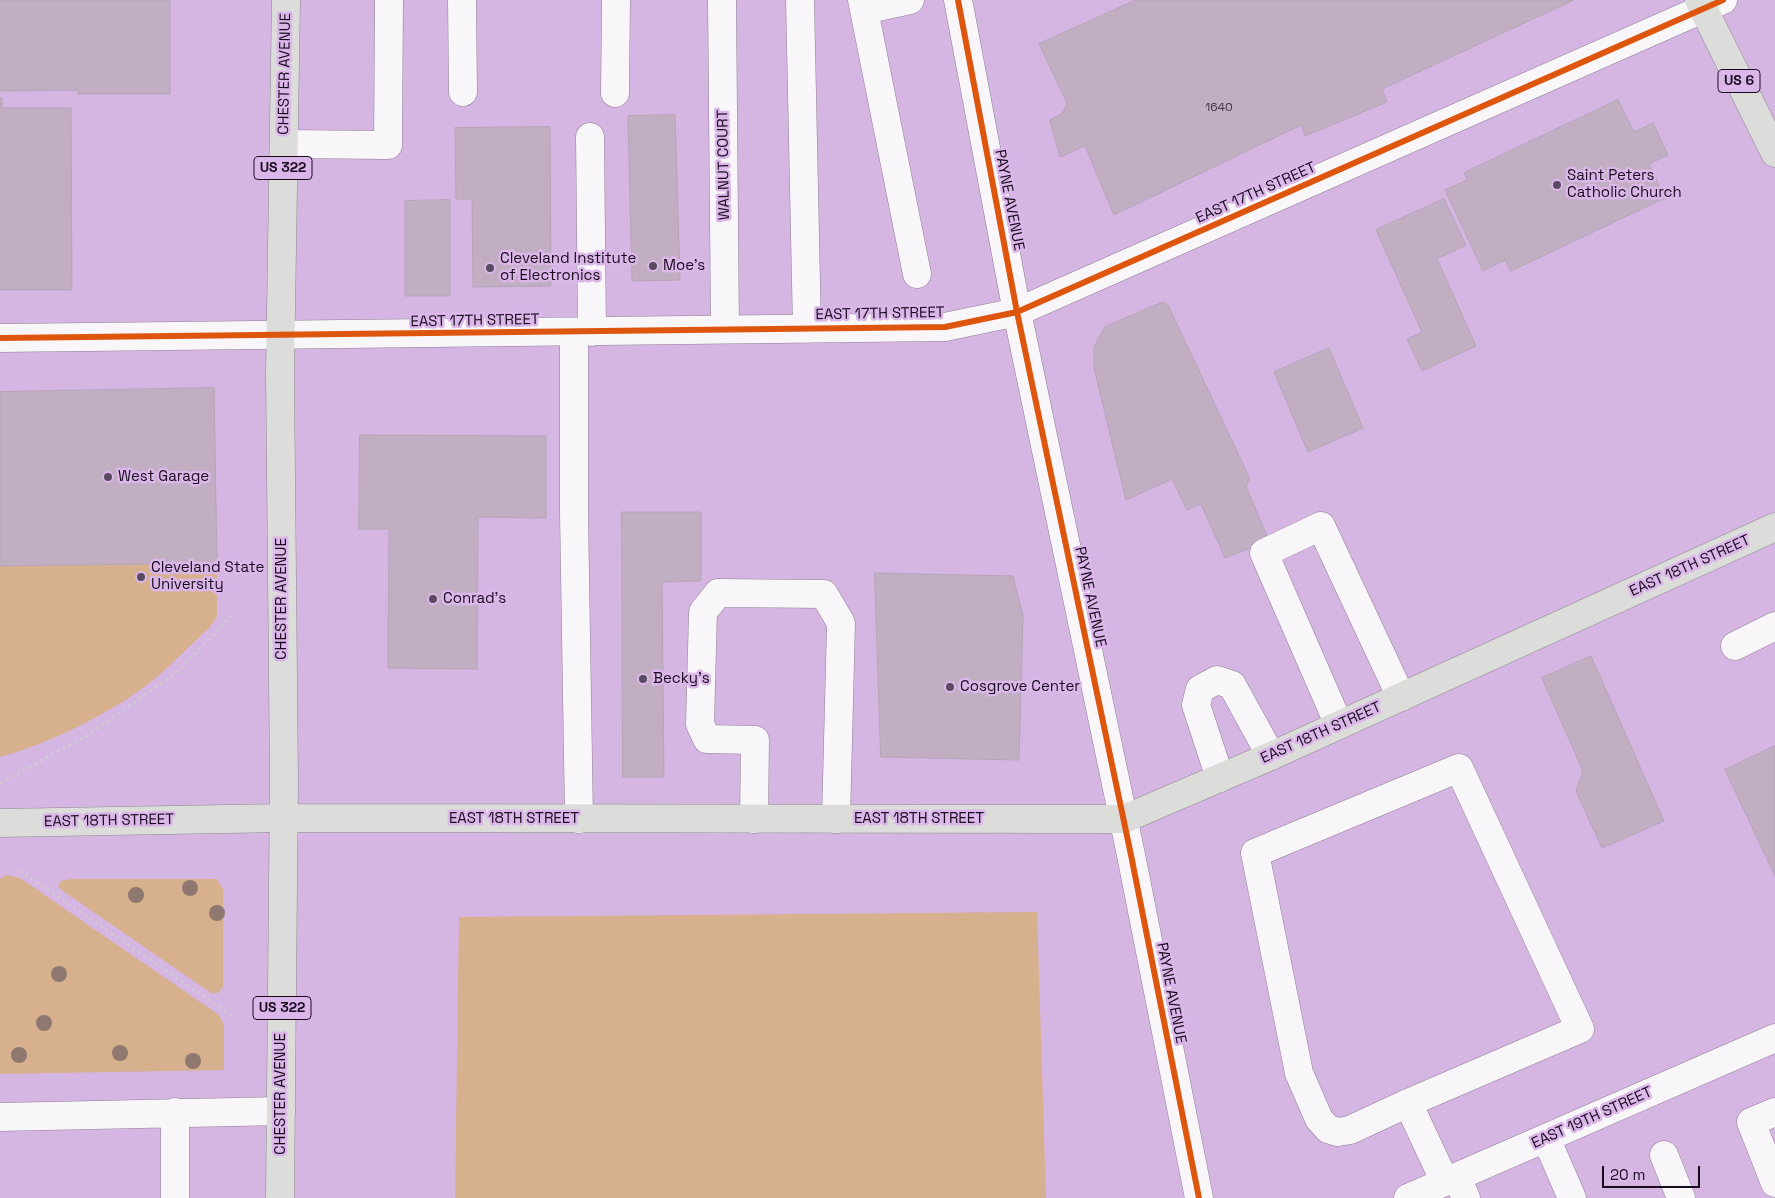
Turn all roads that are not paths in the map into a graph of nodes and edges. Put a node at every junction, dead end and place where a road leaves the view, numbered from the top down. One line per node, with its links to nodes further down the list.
1 (286, 0): 14 (main road, CHESTER AVENUE / US 322)
2 (388, 0): 14 (street)
3 (462, 0): 11 (street)
4 (616, 0): 12 (street)
5 (722, 0): 18 (street, WALNUT COURT)
6 (800, 0): 19 (street)
7 (910, 0): 10 (street)
8 (958, 0): 17 (street, PAYNE AVENUE)
9 (1708, 3): 15 (main road, US 6); 17 (street, EAST 17TH STREET)
10 (863, 5): 16 (street)
11 (463, 92)
12 (615, 93)
13 (590, 137): 20 (street)
14 (284, 144): 21 (main road, CHESTER AVENUE / US 322)
15 (1775, 153)
16 (917, 274)
17 (1017, 312): 19 (street, EAST 17TH STREET); 34 (street, PAYNE AVENUE)
18 (725, 329): 19 (street, EAST 17TH STREET); 20 (street, EAST 17TH STREET)
19 (807, 329)
20 (583, 332): 21 (street, EAST 17TH STREET); 31 (street)
21 (281, 335): 22 (street, EAST 17TH STREET); 30 (main road, CHESTER AVENUE / US 322)
22 (0, 338)
23 (1775, 527): 26 (main road, EAST 18TH STREET)
24 (1775, 626): 25 (street)
25 (1735, 646)
26 (1401, 697): 27 (main road, EAST 18TH STREET); 27 (street)
27 (1339, 725): 28 (main road, EAST 18TH STREET)
28 (1271, 756): 29 (main road, EAST 18TH STREET); 29 (street)
29 (1220, 778): 34 (main road, EAST 18TH STREET)
30 (283, 818): 31 (main road, EAST 18TH STREET); 35 (main road, EAST 18TH STREET); 38 (main road, CHESTER AVENUE / US 322)
31 (579, 819): 32 (main road, EAST 18TH STREET)
32 (754, 819): 33 (main road, EAST 18TH STREET); 33 (street)
33 (836, 819): 34 (main road, EAST 18TH STREET)
34 (1124, 819): 48 (street, PAYNE AVENUE)
35 (0, 823)
36 (1775, 1038): 42 (street, EAST 19TH STREET)
37 (1408, 1103): 37 (street); 45 (street)
38 (281, 1111): 39 (street); 47 (main road, CHESTER AVENUE / US 322)
39 (175, 1112): 41 (street); 46 (street)
40 (1775, 1112): 44 (street)
41 (0, 1117)
42 (1546, 1138): 45 (street, EAST 19TH STREET); 50 (street)
43 (1664, 1155): 51 (street)
44 (1775, 1183)
45 (1456, 1186): 49 (street, EAST 19TH STREET)
46 (175, 1198)
47 (280, 1198)
48 (1199, 1198)
49 (1408, 1198)
50 (1572, 1198)
51 (1681, 1198)

